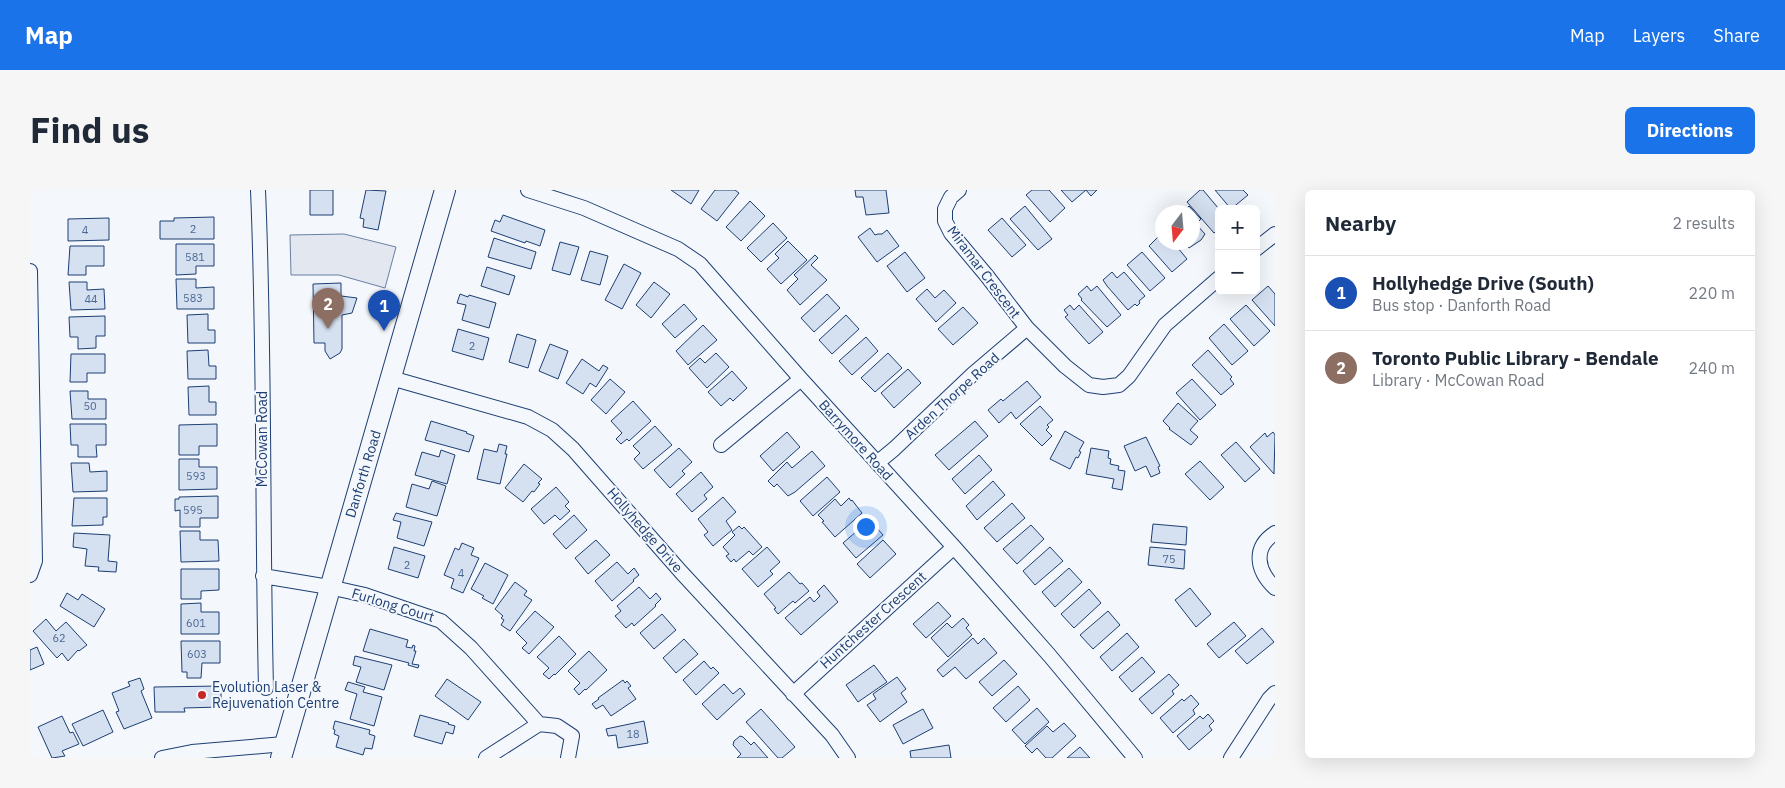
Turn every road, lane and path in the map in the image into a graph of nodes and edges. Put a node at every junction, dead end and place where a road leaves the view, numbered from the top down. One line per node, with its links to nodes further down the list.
1 (258, 190): 17 (street, McCowan Road)
2 (445, 190): 10 (main road, Danforth Road)
3 (528, 190): 11 (street, Barrymore Road)
4 (959, 190): 9 (street, Miramar Crescent)
5 (1275, 234): 6 (street)
6 (1260, 246)
7 (30, 271): 16 (street)
8 (1215, 281): 9 (street)
9 (1027, 328): 13 (street, Arden Thorpe Road)
10 (391, 378): 18 (main road, Danforth Road); 22 (street, Hollyhedge Drive)
11 (801, 379): 12 (street); 13 (street, Barrymore Road)
12 (721, 445)
13 (877, 463): 15 (street, Barrymore Road)
14 (1275, 533): 19 (street)
15 (954, 547): 22 (street, Huntchester Crescent); 29 (street, Barrymore Road)
16 (30, 575)
17 (263, 576): 18 (street, Furlong Court); 20 (street, McCowan Road)
18 (329, 587): 23 (street, Furlong Court); 24 (main road, Danforth Road)
19 (1275, 588)
20 (266, 688)
21 (1275, 693): 30 (street)
22 (792, 694): 28 (street, Hollyhedge Drive)
23 (539, 724): 26 (street); 27 (street)
24 (283, 751): 25 (street)
25 (162, 758)
26 (486, 758)
27 (568, 758)
28 (848, 758)
29 (1135, 758)
30 (1231, 758)

